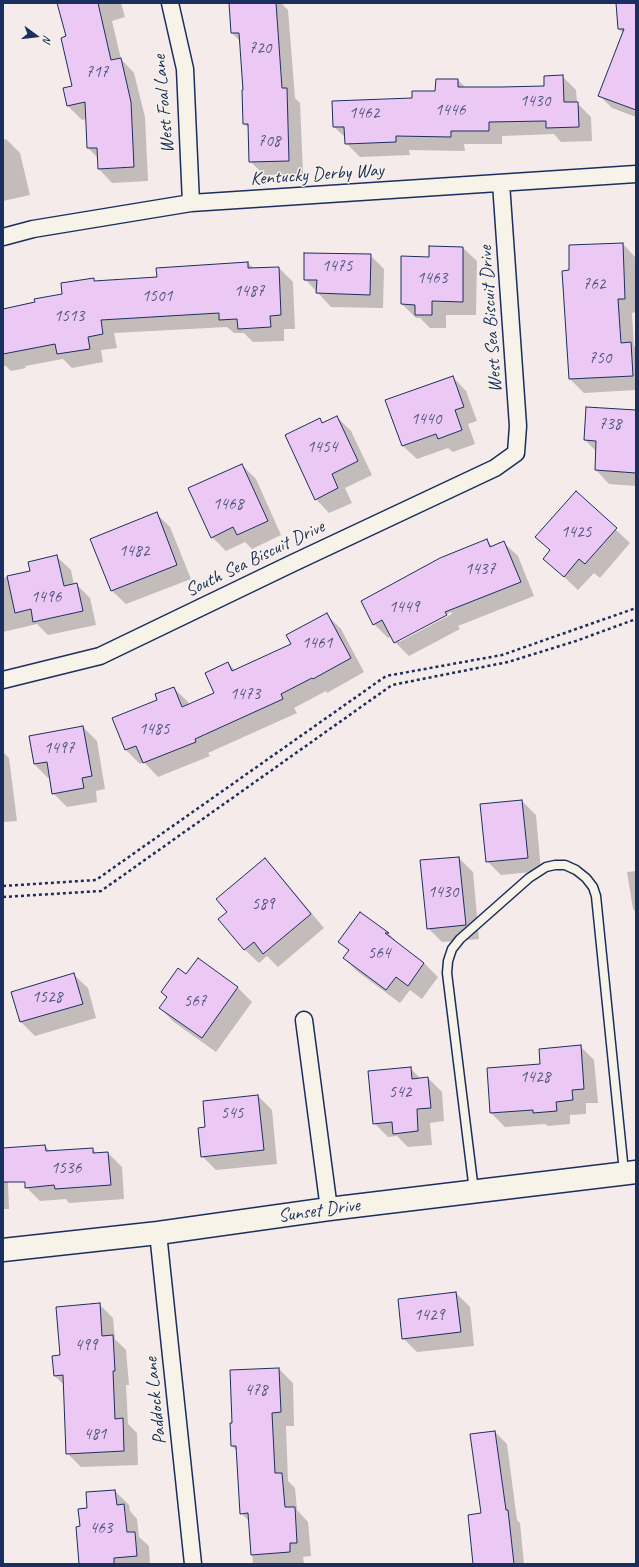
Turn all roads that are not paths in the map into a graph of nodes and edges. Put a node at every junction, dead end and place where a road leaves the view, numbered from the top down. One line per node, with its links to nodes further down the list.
1 (170, 3): 4 (street, West Foal Lane)
2 (636, 174): 3 (street, Kentucky Derby Way)
3 (501, 183): 4 (street, Kentucky Derby Way); 6 (street, West Sea Biscuit Drive)
4 (191, 202): 5 (street, Kentucky Derby Way)
5 (3, 237)
6 (516, 453): 7 (street, South Sea Biscuit Drive)
7 (3, 680)
8 (304, 1020): 11 (street)
9 (630, 1172): 10 (main road, Sunset Drive); 10 (lane)
10 (474, 1191): 11 (main road, Sunset Drive)
11 (329, 1209): 12 (main road, Sunset Drive)
12 (158, 1233): 13 (main road, Sunset Drive); 14 (street, Paddock Lane)
13 (3, 1250)
14 (193, 1564)

